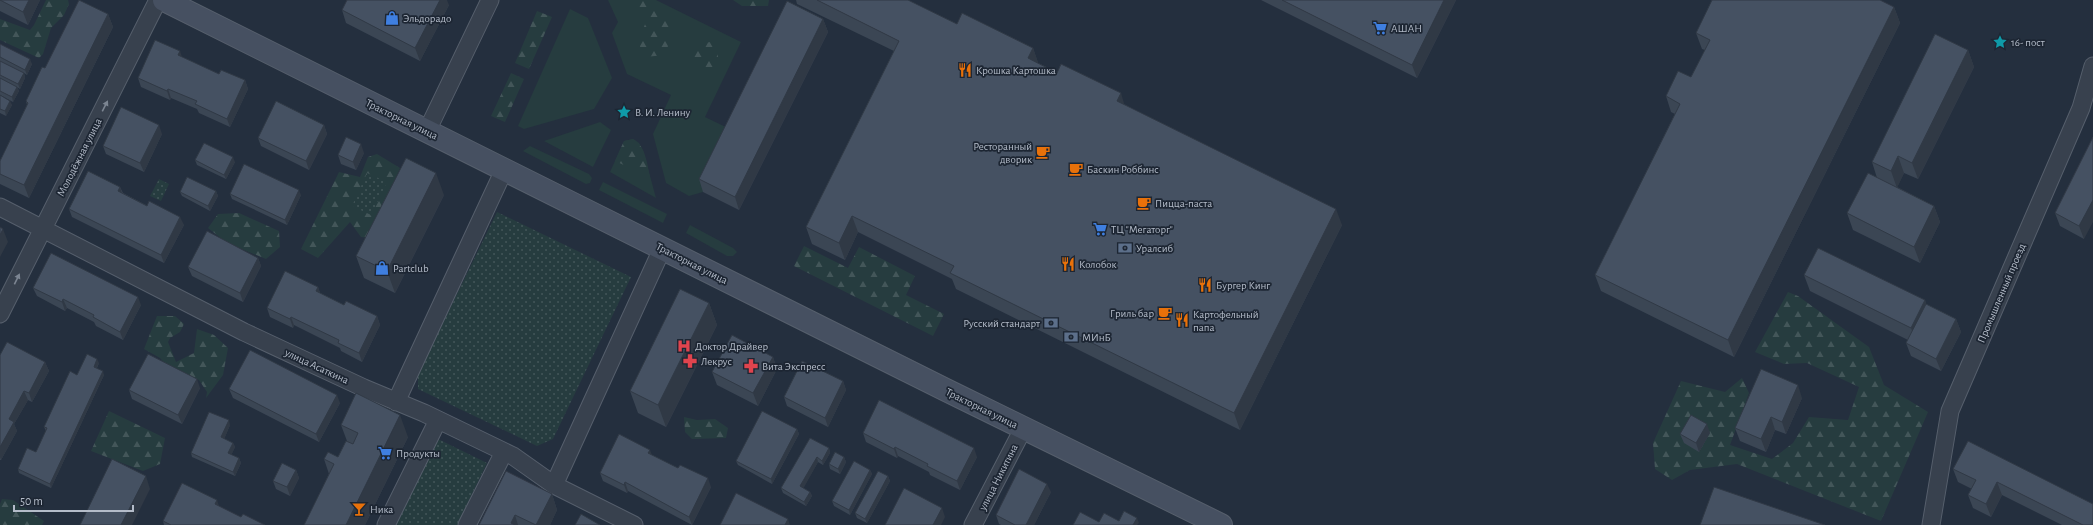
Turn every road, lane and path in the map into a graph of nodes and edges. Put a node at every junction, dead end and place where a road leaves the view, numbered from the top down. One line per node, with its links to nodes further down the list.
1 (158, 0): 8 (street, Молодёжная улица, one-way to 1)
2 (164, 0): 5 (main road, Тракторная улица)
3 (490, 0): 5 (street)
4 (2093, 66): 21 (street, Промышленный проезд)
5 (427, 131): 6 (main road, Тракторная улица)
6 (504, 170): 9 (main road, Тракторная улица); 11 (street)
7 (0, 207): 8 (street, улица Асаткина)
8 (43, 228): 10 (street, Молодёжная улица, one-way to 8); 11 (street, улица Асаткина)
9 (662, 249): 13 (main road, Тракторная улица); 15 (street)
10 (0, 314)
11 (396, 402): 12 (street, улица Асаткина)
12 (438, 420): 14 (street, улица Асаткина); 16 (street)
13 (1023, 429): 19 (street, улица Никитина); 20 (main road, Тракторная улица)
14 (504, 452): 15 (street, улица Асаткина); 17 (street)
15 (554, 485): 18 (street, улица Асаткина)
16 (386, 525)
17 (468, 525)
18 (634, 525)
19 (973, 525)
20 (1221, 525)
21 (1931, 525)

